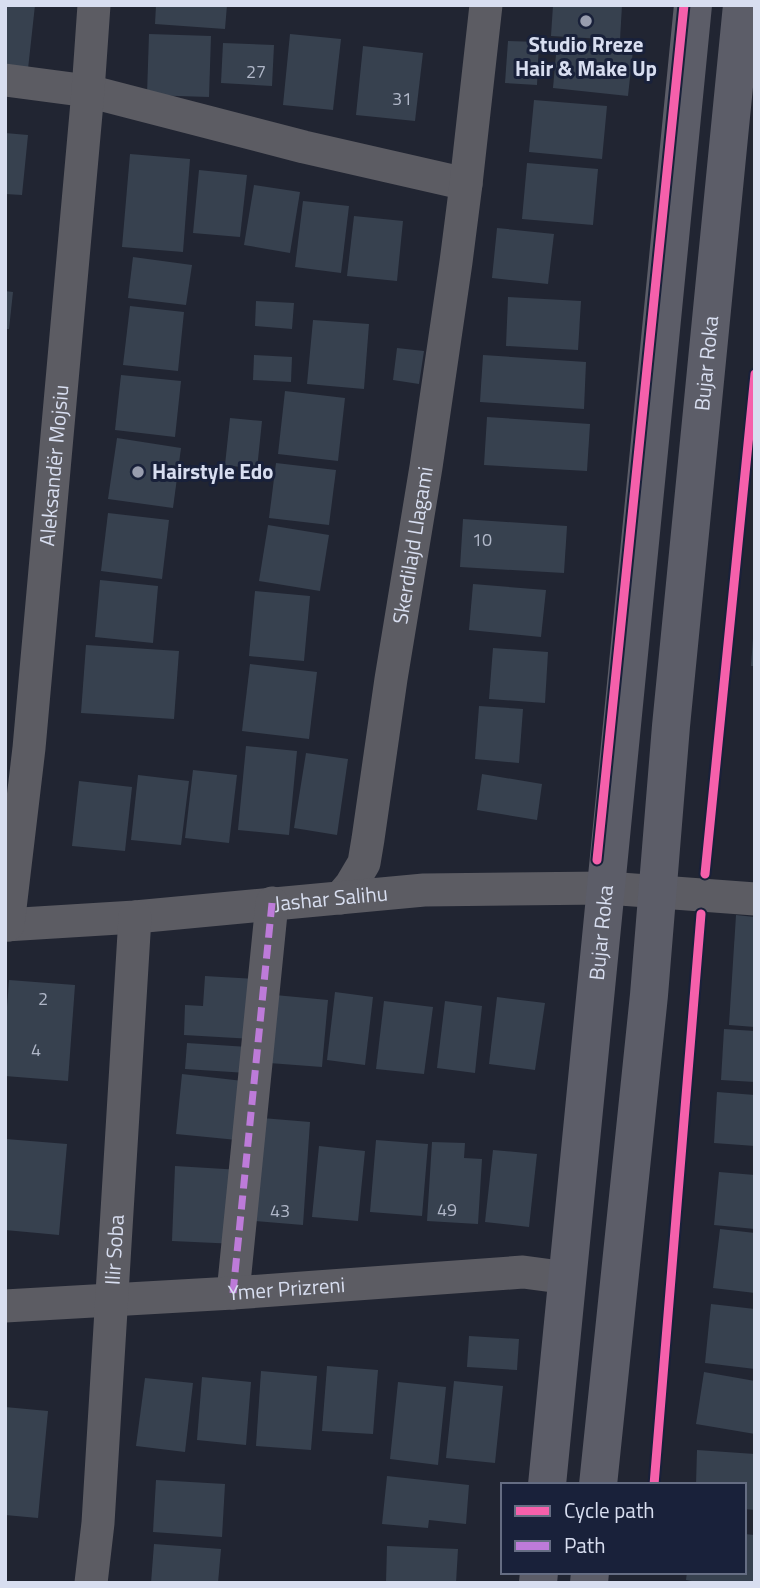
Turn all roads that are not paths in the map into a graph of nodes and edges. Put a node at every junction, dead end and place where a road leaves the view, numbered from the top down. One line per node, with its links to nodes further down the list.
1 (94, 5): 6 (street, Aleksandër Mojsiu)
2 (486, 5): 7 (street, Skerdilajd Llagami)
3 (693, 5): 8 (main road, Bujar Roka)
4 (742, 5): 9 (main road, Bujar Roka)
5 (5, 80): 6 (street)
6 (88, 91): 7 (street); 14 (street, Aleksandër Mojsiu)
7 (466, 184): 10 (street, Skerdilajd Llagami)
8 (607, 888): 9 (street, Jashar Salihu); 10 (street, Jashar Salihu); 15 (main road, Bujar Roka)
9 (657, 890): 11 (street); 20 (main road, Bujar Roka)
10 (340, 898): 12 (street, Jashar Salihu)
11 (755, 899)
12 (272, 904): 13 (street, Jashar Salihu); 16 (street)
13 (135, 916): 14 (street, Jashar Salihu); 17 (street, Ilir Soba)
14 (7, 925)
15 (568, 1279): 16 (street, Ymer Prizreni); 19 (main road, Bujar Roka)
16 (233, 1293): 17 (street, Ymer Prizreni)
17 (111, 1300): 18 (street, Ymer Prizreni); 21 (street, Ilir Soba)
18 (5, 1306)
19 (547, 1483)
20 (598, 1483)
21 (91, 1583)

